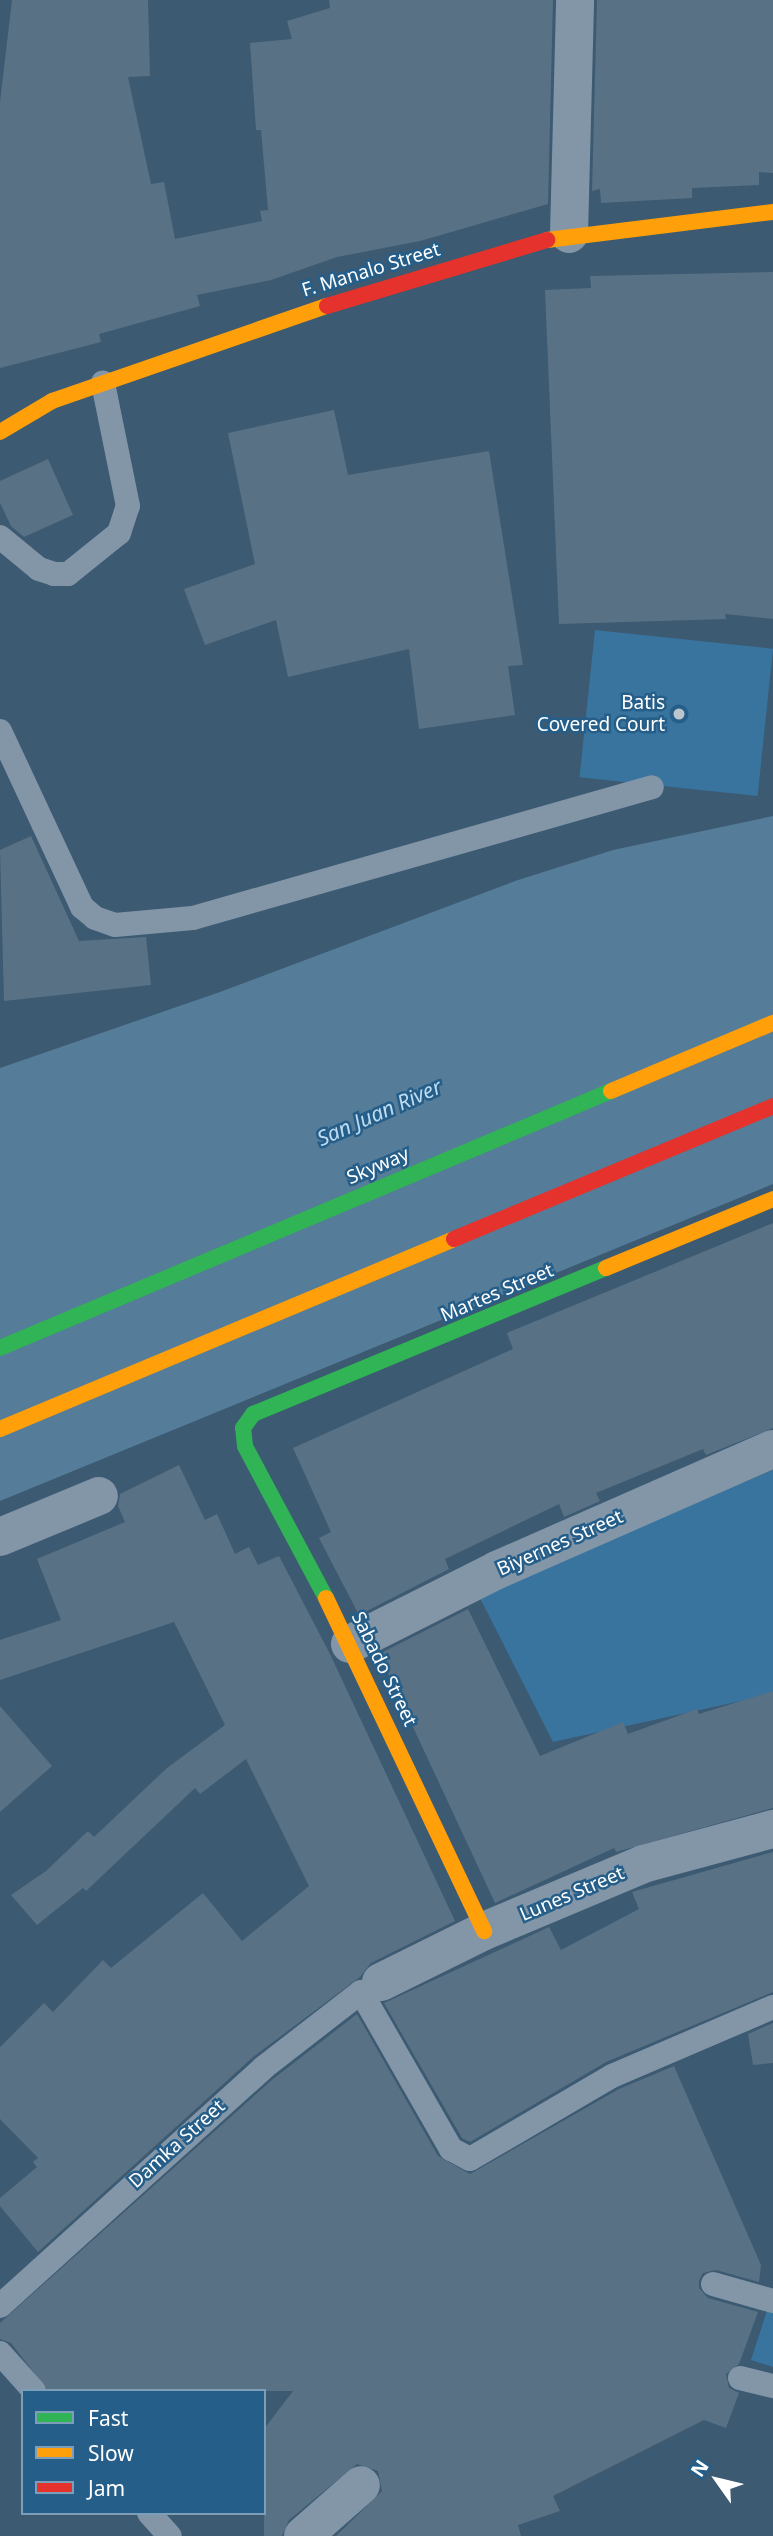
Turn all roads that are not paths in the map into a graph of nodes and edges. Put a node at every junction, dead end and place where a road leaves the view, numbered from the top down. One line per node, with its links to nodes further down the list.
1 (575, 0): 3 (street)
2 (773, 212): 3 (main road, F. Manalo Street)
3 (569, 234): 4 (main road, F. Manalo Street)
4 (103, 383): 5 (main road, F. Manalo Street); 6 (lane)
5 (0, 432)
6 (0, 537)
7 (0, 731): 8 (lane)
8 (652, 787)
9 (773, 1023): 12 (main road, Skyway)
10 (773, 1106): 14 (main road)
11 (773, 1199): 13 (main road, Martes Street)
12 (0, 1348)
13 (243, 1428): 18 (main road, Sabado Street)
14 (0, 1429)
15 (773, 1449): 18 (street, Biyernes Street)
16 (99, 1496): 17 (street)
17 (0, 1537)
18 (350, 1644): 20 (main road, Sabado Street)
19 (773, 1829): 20 (street, Lunes Street)
20 (484, 1931): 21 (street, Lunes Street)
21 (371, 1987): 22 (lane); 25 (lane, Damka Street)
22 (773, 2007)
23 (713, 2284): 24 (lane)
24 (773, 2301)
25 (0, 2306)
26 (0, 2353): 29 (lane)
27 (740, 2378): 28 (lane)
28 (773, 2386)
29 (32, 2389)
30 (361, 2485): 33 (street)
31 (151, 2515): 32 (lane)
32 (170, 2536)
33 (303, 2536)

